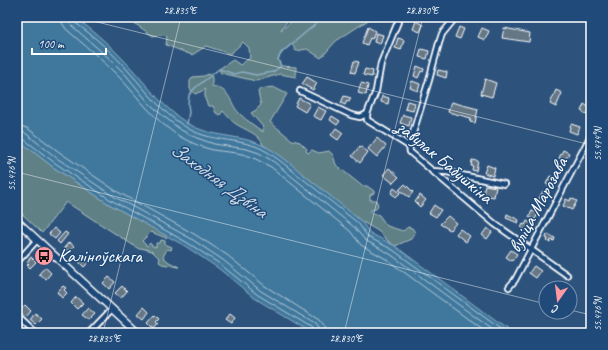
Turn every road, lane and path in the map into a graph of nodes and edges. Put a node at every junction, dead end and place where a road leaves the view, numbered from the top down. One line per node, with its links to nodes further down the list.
1 (400, 17): 4 (street)
2 (456, 17): 6 (street)
3 (300, 91): 4 (street)
4 (367, 114): 6 (street, завулак Бабушкіна)
5 (591, 135): 11 (street, вуліца Марозава)
6 (408, 146): 7 (street, завулак Бабушкіна)
7 (432, 171): 8 (street); 11 (street, завулак Бабушкіна)
8 (504, 184)
9 (17, 221): 10 (main road)
10 (37, 240): 12 (street); 15 (main road)
11 (531, 250): 13 (street, завулак Бабушкіна); 14 (street, вуліца Марозава)
12 (17, 262)
13 (567, 276)
14 (509, 287)
15 (112, 309): 18 (street); 19 (main road)
16 (17, 316): 17 (street)
17 (35, 333)
18 (90, 333)
19 (138, 333)

